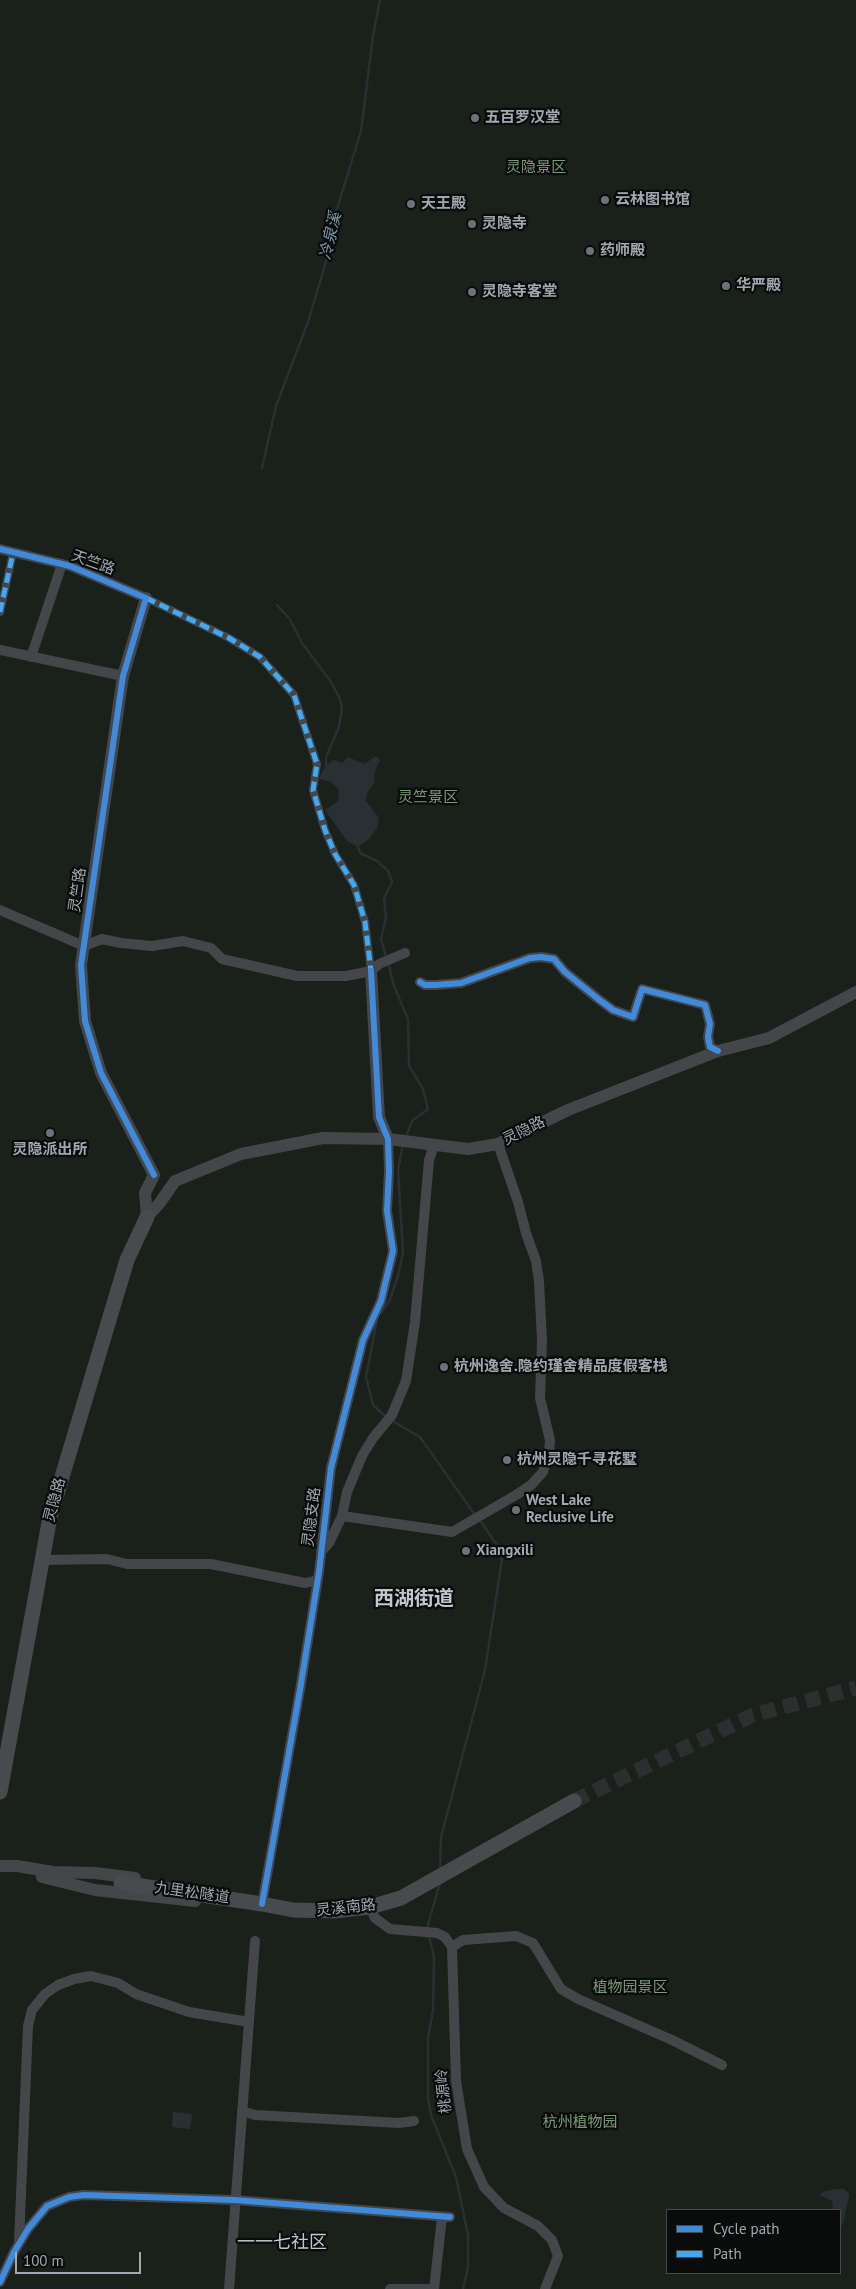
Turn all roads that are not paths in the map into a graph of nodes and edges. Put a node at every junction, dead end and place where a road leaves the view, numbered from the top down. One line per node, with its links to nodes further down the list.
1 (0, 549): 2 (street, 天竺路)
2 (13, 553): 3 (street, 天竺路); 5 (street)
3 (62, 564): 4 (street, 天竺路); 7 (street)
4 (146, 598): 8 (street, 灵竺路); 12 (street)
5 (0, 612)
6 (0, 650): 7 (street)
7 (31, 657): 8 (street)
8 (123, 676): 10 (street, 灵竺路)
9 (0, 910): 10 (street)
10 (84, 946): 12 (street); 19 (street, 灵竺路)
11 (405, 952): 12 (street)
12 (371, 971): 16 (street)
13 (420, 982): 15 (street)
14 (856, 992): 15 (street, 灵隐路)
15 (718, 1052): 17 (street, 灵隐路)
16 (391, 1140): 18 (street, 灵隐路); 20 (street, 灵隐路); 23 (street, 灵隐支路)
17 (498, 1144): 18 (street, 灵隐路); 22 (street)
18 (434, 1145): 22 (street)
19 (154, 1175): 20 (street); 21 (street)
20 (175, 1182): 21 (street)
21 (147, 1217): 24 (main road, 灵隐路)
22 (342, 1516): 23 (street)
23 (321, 1552): 25 (street, 灵隐支路)
24 (42, 1560): 25 (street); 26 (main road, 灵隐路)
25 (318, 1580): 30 (street, 灵隐支路)
26 (0, 1792)
27 (574, 1801): 31 (main road, 灵溪南路)
28 (0, 1867): 30 (street); 30 (street)
29 (121, 1883): 30 (main road, 九里松隧道)
30 (262, 1904): 31 (main road, 灵溪南路)
31 (370, 1907): 33 (street)
32 (255, 1941): 34 (street)
33 (452, 1947): 35 (street); 44 (street, 桃源岭)
34 (249, 2022): 36 (street); 39 (street)
35 (722, 2065)
36 (242, 2110): 37 (street); 38 (street)
37 (414, 2121)
38 (235, 2200): 39 (street); 41 (street); 43 (street)
39 (19, 2242): 40 (street)
40 (0, 2282)
41 (229, 2289)
42 (390, 2289): 43 (street)
43 (434, 2289)
44 (545, 2289)

